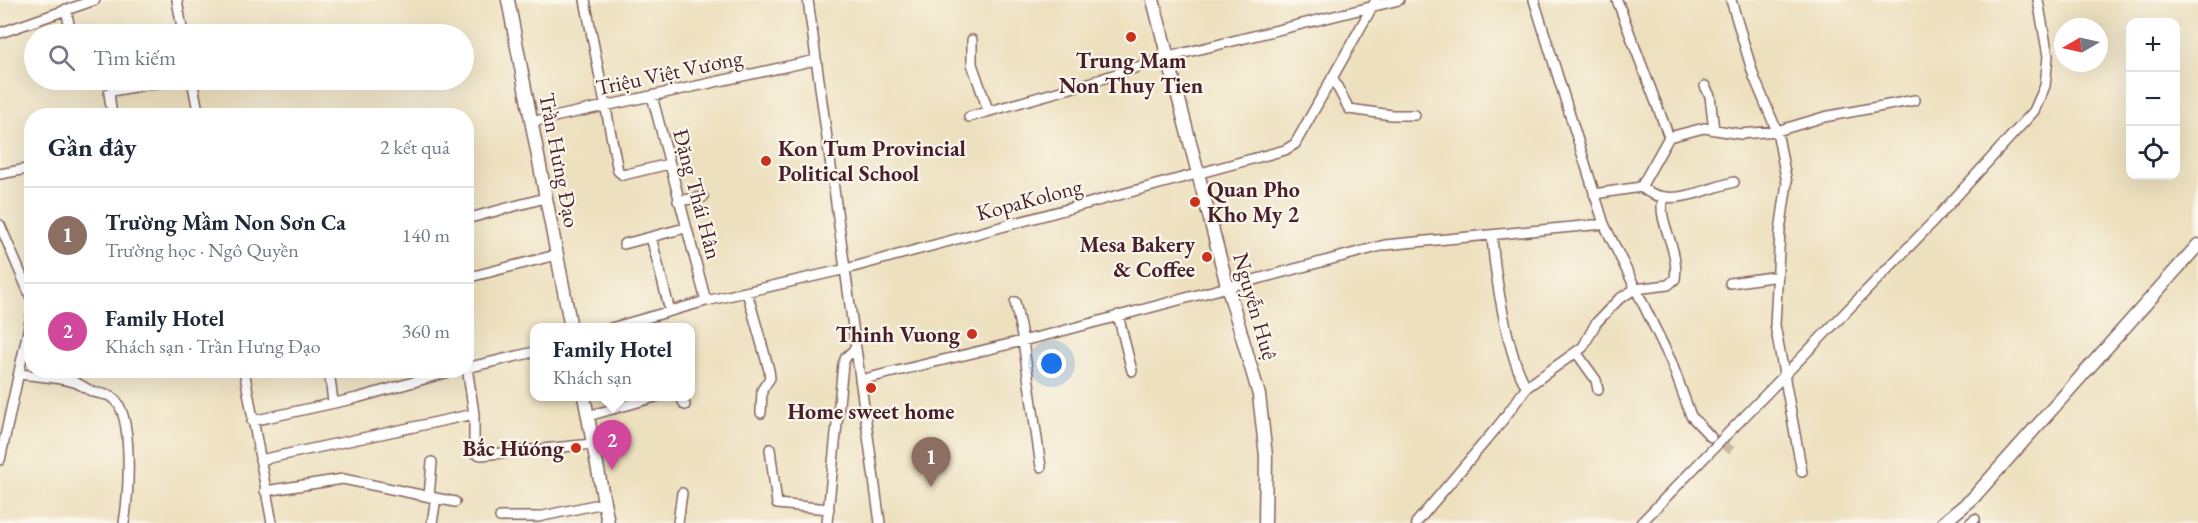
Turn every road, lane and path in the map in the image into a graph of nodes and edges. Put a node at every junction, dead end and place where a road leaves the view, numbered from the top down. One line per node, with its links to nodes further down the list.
1 (55, 0): 14 (street)
2 (95, 0): 14 (street)
3 (177, 0): 18 (street)
4 (508, 0): 35 (street, Trần Hưng Đạo)
5 (585, 0): 29 (street)
6 (808, 0): 22 (street)
7 (1153, 0): 21 (street, Nguyễn Huệ)
8 (1399, 0): 13 (street)
9 (1533, 0): 45 (street)
10 (1617, 0): 38 (street)
11 (1731, 0): 37 (street)
12 (2038, 0): 82 (street)
13 (1373, 4): 21 (street); 23 (street, KopaKolong)
14 (62, 10): 16 (street); 17 (street)
15 (24, 24): 19 (street)
16 (24, 24)
17 (67, 24)
18 (181, 24)
19 (0, 33)
20 (972, 40): 32 (street)
21 (1168, 57): 32 (street); 41 (street, Nguyễn Huệ)
22 (816, 60): 27 (street, Triệu Việt Vương); 59 (street)
23 (1332, 77): 33 (street); 41 (street, KopaKolong)
24 (1705, 86): 36 (street)
25 (117, 90): 30 (street)
26 (194, 90): 31 (street)
27 (652, 96): 29 (street, Triệu Việt Vương); 39 (street, Đặng Thái Hân)
28 (1915, 100): 37 (street)
29 (604, 106): 35 (street, Triệu Việt Vương); 39 (street)
30 (111, 108)
31 (197, 108)
32 (988, 110): 34 (street)
33 (1415, 116)
34 (969, 117)
35 (531, 122): 47 (street, Trần Hưng Đạo)
36 (1714, 130): 37 (street); 38 (street)
37 (1777, 131): 61 (street)
38 (1669, 137): 44 (street)
39 (669, 164): 49 (street, Đặng Thái Hân)
40 (24, 170): 42 (street)
41 (1199, 173): 59 (street, KopaKolong); 64 (street, Nguyễn Huệ)
42 (0, 174)
43 (1734, 182): 48 (street)
44 (1641, 187): 45 (street); 48 (street)
45 (1594, 194): 51 (street)
46 (703, 197): 49 (street)
47 (545, 198): 50 (street); 58 (street, Trần Hưng Đạo)
48 (1663, 198): 65 (street)
49 (678, 201): 53 (street, Đặng Thái Hân)
50 (474, 217)
51 (1604, 224): 54 (street); 65 (street)
52 (0, 225): 62 (street)
53 (685, 228): 55 (street); 67 (street, Đặng Thái Hân)
54 (1492, 235): 64 (street); 91 (street)
55 (651, 237): 56 (street); 69 (street)
56 (624, 244)
57 (2198, 245): 125 (street)
58 (556, 255): 60 (street); 71 (street, Trần Hưng Đạo)
59 (846, 269): 66 (street, KopaKolong); 74 (street)
60 (474, 276)
61 (1778, 276): 63 (street); 82 (street)
62 (24, 281)
63 (1731, 283)
64 (1227, 285): 70 (street); 122 (street, Nguyễn Huệ)
65 (1635, 289): 76 (street); 100 (street)
66 (747, 292): 67 (street, KopaKolong); 96 (street)
67 (706, 301): 69 (street, KopaKolong)
68 (1015, 302): 73 (street)
69 (670, 311): 72 (street, KopaKolong)
70 (1118, 315): 73 (street); 79 (street)
71 (570, 323)
72 (626, 323)
73 (1023, 341): 89 (street); 106 (street)
74 (856, 348): 89 (street); 113 (street)
75 (24, 350): 80 (street)
76 (1576, 352): 91 (street); 92 (street)
77 (530, 353): 78 (street)
78 (474, 365)
79 (1132, 371)
80 (19, 374): 81 (street); 103 (street)
81 (24, 375)
82 (1783, 376): 107 (street); 124 (street)
83 (46, 378): 115 (street)
84 (245, 378): 99 (street)
85 (330, 378): 95 (street)
86 (414, 378): 90 (street)
87 (429, 378): 90 (street)
88 (469, 378): 97 (street)
89 (860, 380): 121 (street)
90 (415, 382): 95 (street)
91 (1527, 387): 123 (street)
92 (1598, 390)
93 (585, 401): 98 (street)
94 (641, 401): 98 (street)
95 (333, 402): 99 (street)
96 (761, 413)
97 (474, 414): 101 (street); 104 (street)
98 (588, 416): 101 (street)
99 (252, 421): 104 (street)
100 (1711, 437)
101 (593, 444): 112 (street)
102 (770, 449): 113 (street)
103 (0, 460)
104 (260, 460): 108 (street)
105 (432, 462): 110 (street)
106 (1041, 467)
107 (1802, 472)
108 (266, 491): 110 (street); 116 (street)
109 (682, 493): 119 (street)
110 (433, 497): 111 (street); 117 (street)
111 (455, 502)
112 (604, 503): 114 (street); 118 (street)
113 (829, 509): 120 (street)
114 (500, 517)
115 (124, 523)
116 (272, 523)
117 (432, 523)
118 (608, 523)
119 (678, 523)
120 (827, 523)
121 (880, 523)
122 (1264, 523)
123 (1416, 523)
124 (1641, 523)
125 (1943, 523)

